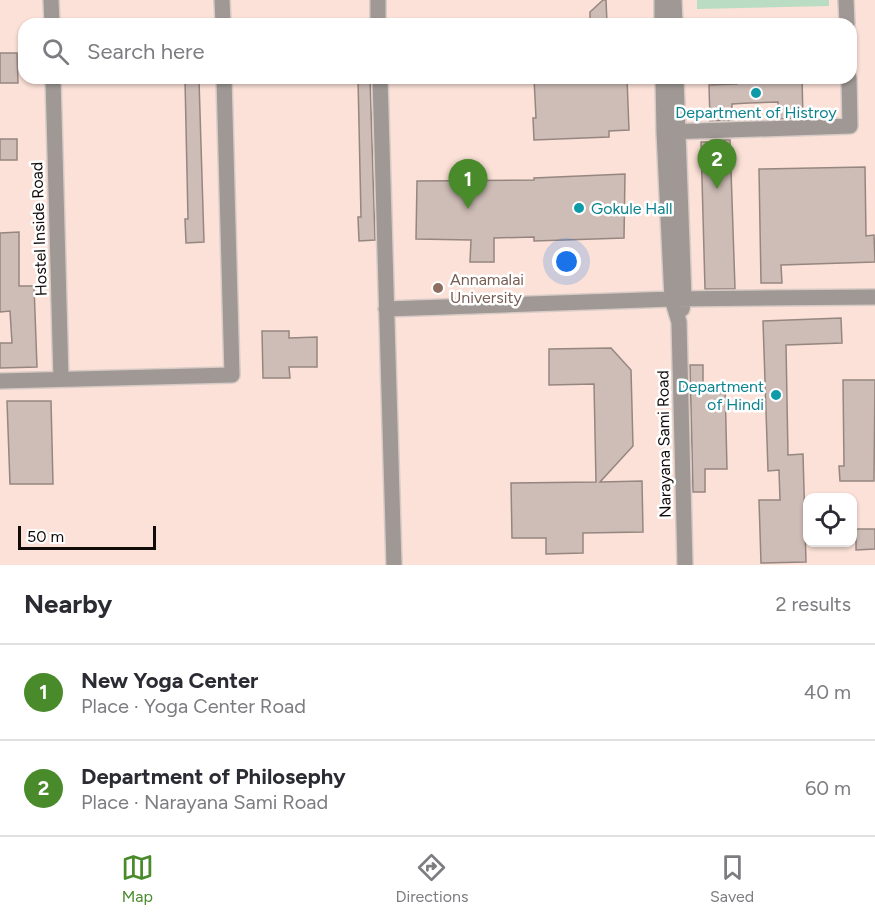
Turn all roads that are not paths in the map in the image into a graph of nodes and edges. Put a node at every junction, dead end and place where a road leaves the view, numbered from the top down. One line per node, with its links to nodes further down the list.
1 (51, 0): 7 (street)
2 (222, 0): 8 (street)
3 (378, 0): 9 (street)
4 (662, 0): 10 (street)
5 (674, 0): 11 (street)
6 (846, 0): 12 (street)
7 (52, 18)
8 (223, 18)
9 (378, 18)
10 (662, 18)
11 (675, 18)
12 (847, 18)
13 (53, 84): 23 (street, Hostel Inside Road)
14 (224, 84): 23 (street)
15 (380, 84): 22 (street)
16 (664, 84): 19 (street, Narayana Sami Road)
17 (675, 84): 19 (street, Narayana Sami Road)
18 (849, 84): 19 (street)
19 (671, 132): 21 (street, Narayana Sami Road)
20 (875, 297): 21 (street)
21 (678, 299): 22 (street); 26 (street, Narayana Sami Road)
22 (386, 309): 25 (street)
23 (61, 380): 24 (street)
24 (0, 381)
25 (394, 565)
26 (685, 565)

